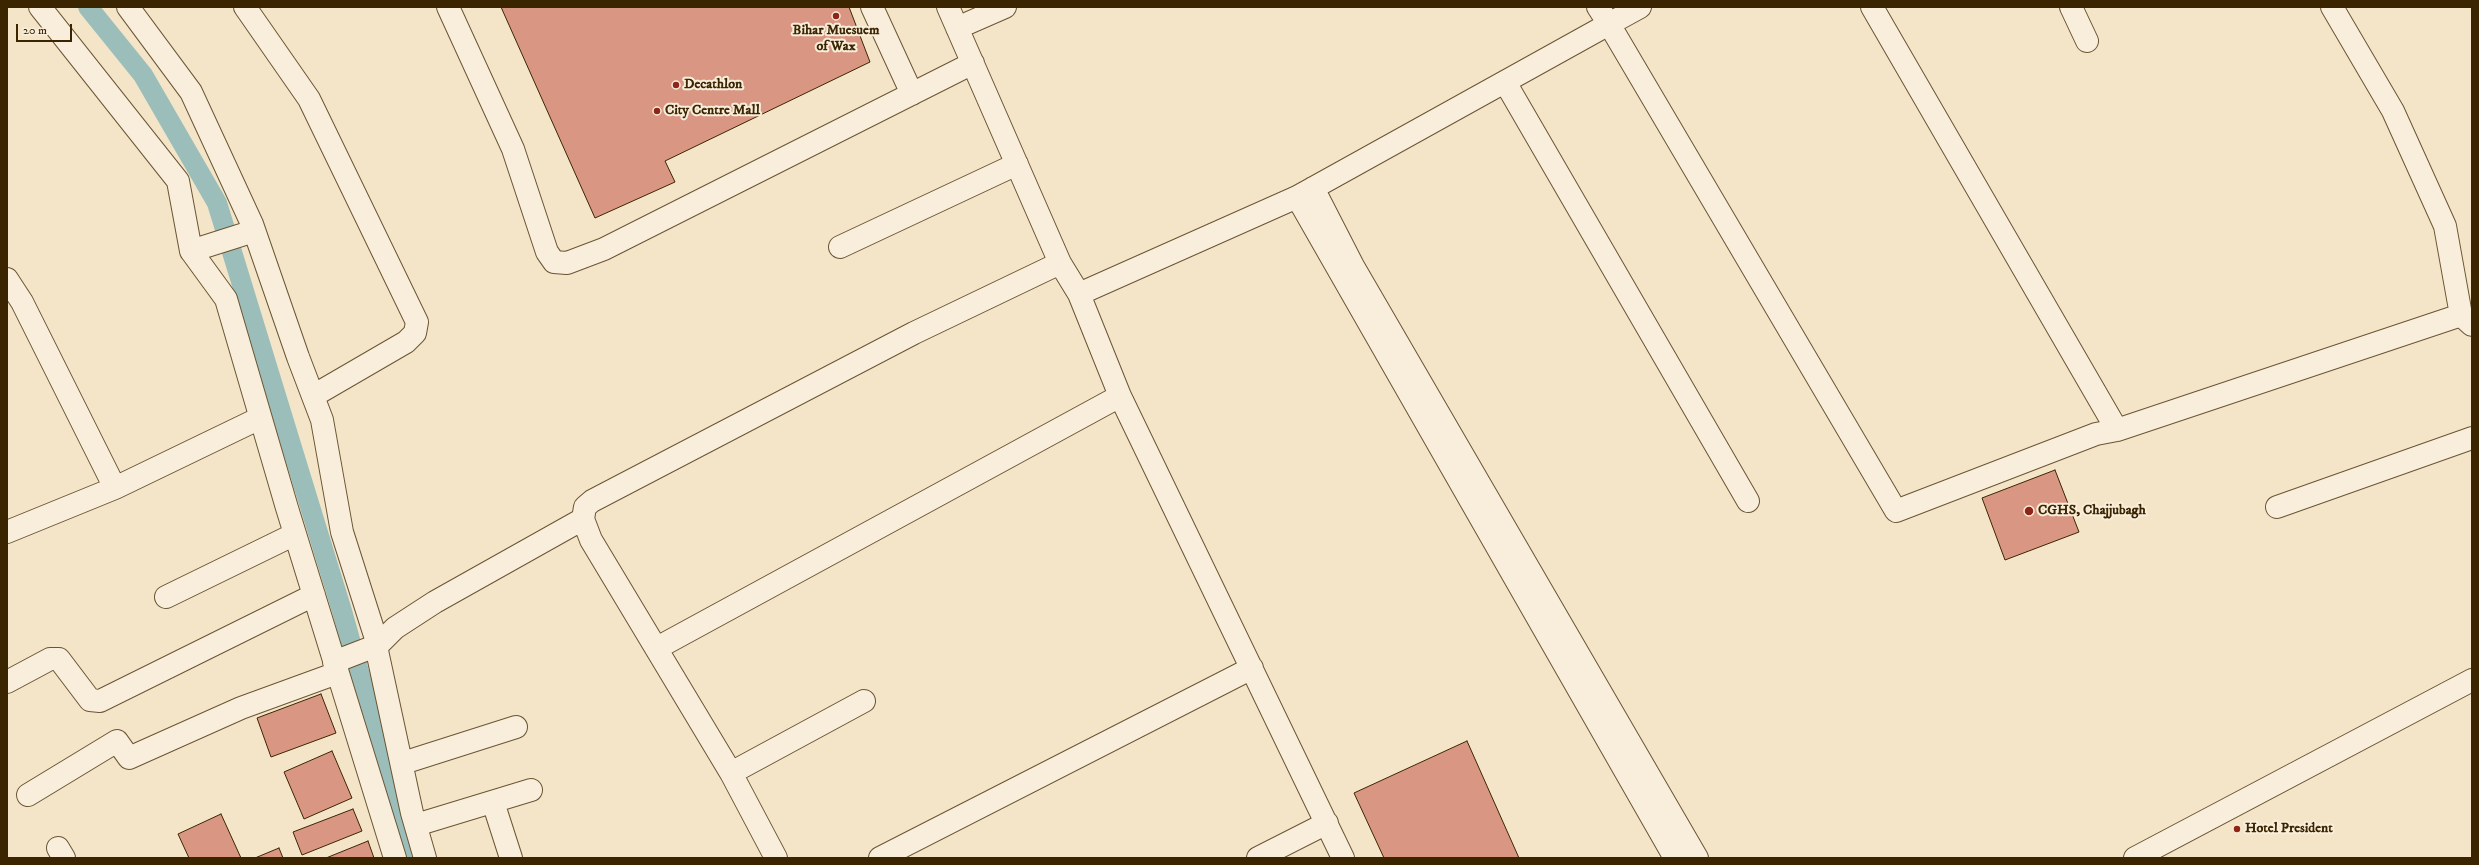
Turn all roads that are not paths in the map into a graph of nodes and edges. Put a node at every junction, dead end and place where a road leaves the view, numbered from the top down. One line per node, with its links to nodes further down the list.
1 (40, 7): 22 (street)
2 (128, 7): 20 (street)
3 (245, 7): 27 (street)
4 (448, 7): 17 (street)
5 (872, 7): 17 (street)
6 (948, 7): 13 (street)
7 (1005, 7): 13 (street)
8 (1640, 7): 12 (street)
9 (1872, 7): 30 (street)
10 (2071, 7): 14 (street)
11 (2332, 7): 26 (street)
12 (1604, 15): 16 (street); 30 (street)
13 (957, 28): 15 (street)
14 (2087, 41)
15 (973, 63): 17 (street); 18 (street)
16 (1505, 82): 19 (street); 34 (street)
17 (912, 94)
18 (1017, 164): 21 (street); 23 (street)
19 (1305, 193): 25 (street); 31 (street)
20 (254, 231): 22 (street); 27 (street)
21 (840, 247)
22 (197, 249): 29 (street)
23 (1060, 263): 25 (street); 36 (street)
24 (7, 279): 33 (street)
25 (1079, 294): 28 (street)
26 (2467, 320): 30 (street)
27 (312, 396): 41 (street)
28 (1120, 396): 42 (street); 44 (street)
29 (260, 418): 33 (street); 38 (street)
30 (2117, 430)
31 (1442, 434): 63 (street); 64 (street)
32 (2472, 438): 35 (street)
33 (115, 488): 37 (street)
34 (1748, 501)
35 (2277, 507)
36 (583, 520): 41 (street); 42 (street)
37 (7, 532)
38 (295, 534): 39 (street); 40 (street)
39 (314, 595): 43 (street); 46 (street)
40 (166, 597)
41 (373, 647): 43 (street); 49 (street)
42 (657, 648): 50 (street)
43 (338, 665): 52 (street); 56 (street)
44 (1252, 668): 54 (street); 60 (street)
45 (2472, 680): 65 (street)
46 (7, 682)
47 (864, 702): 50 (street)
48 (516, 727): 49 (street)
49 (403, 763): 55 (street)
50 (731, 773): 59 (street)
51 (531, 790): 53 (street)
52 (28, 796)
53 (492, 802): 55 (street); 58 (street)
54 (1327, 823): 61 (street); 62 (street)
55 (416, 825): 57 (street)
56 (395, 858)
57 (425, 858)
58 (511, 858)
59 (776, 858)
60 (880, 858)
61 (1258, 858)
62 (1343, 858)
63 (1675, 858)
64 (1697, 858)
65 (2135, 858)

